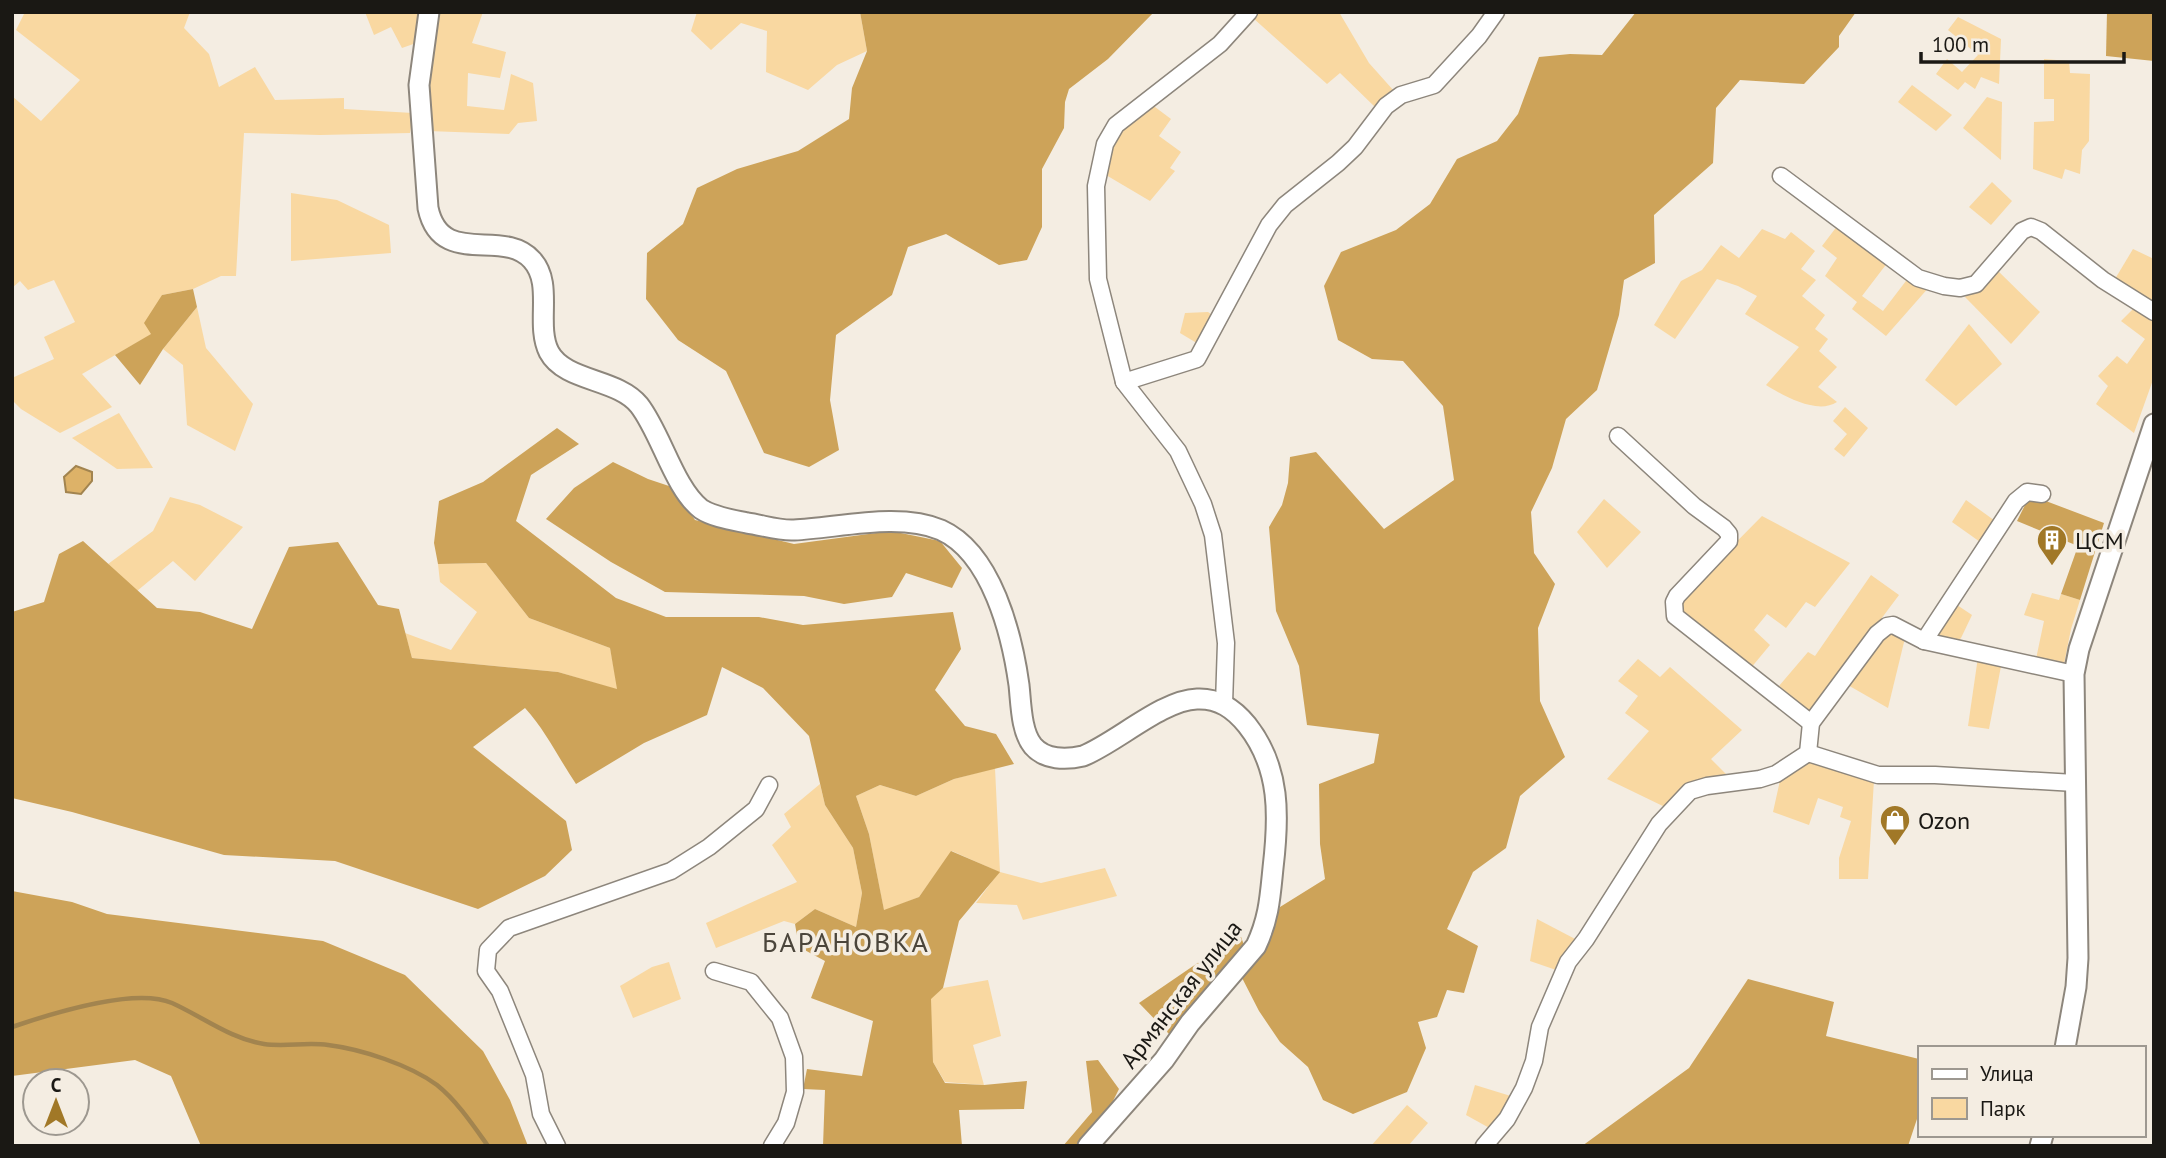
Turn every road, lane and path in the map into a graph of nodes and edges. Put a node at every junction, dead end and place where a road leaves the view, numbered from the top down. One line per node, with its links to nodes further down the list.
1 (429, 12): 12 (street)
2 (1249, 12): 6 (street)
3 (1496, 12): 6 (street)
4 (1781, 176): 5 (street)
5 (2154, 312)
6 (1124, 382): 12 (street)
7 (2154, 424): 11 (street)
8 (1618, 436): 13 (street)
9 (2042, 494): 10 (street)
10 (1924, 641): 11 (street); 13 (street)
11 (2074, 674): 15 (street)
12 (1224, 704): 21 (street, Армянская улица)
13 (1811, 723): 14 (street)
14 (1808, 753): 15 (street); 22 (street)
15 (2076, 783): 18 (street)
16 (769, 785): 19 (street)
17 (715, 971): 20 (street)
18 (2065, 1046)
19 (557, 1146)
20 (772, 1146)
21 (1088, 1146)
22 (1484, 1146)

